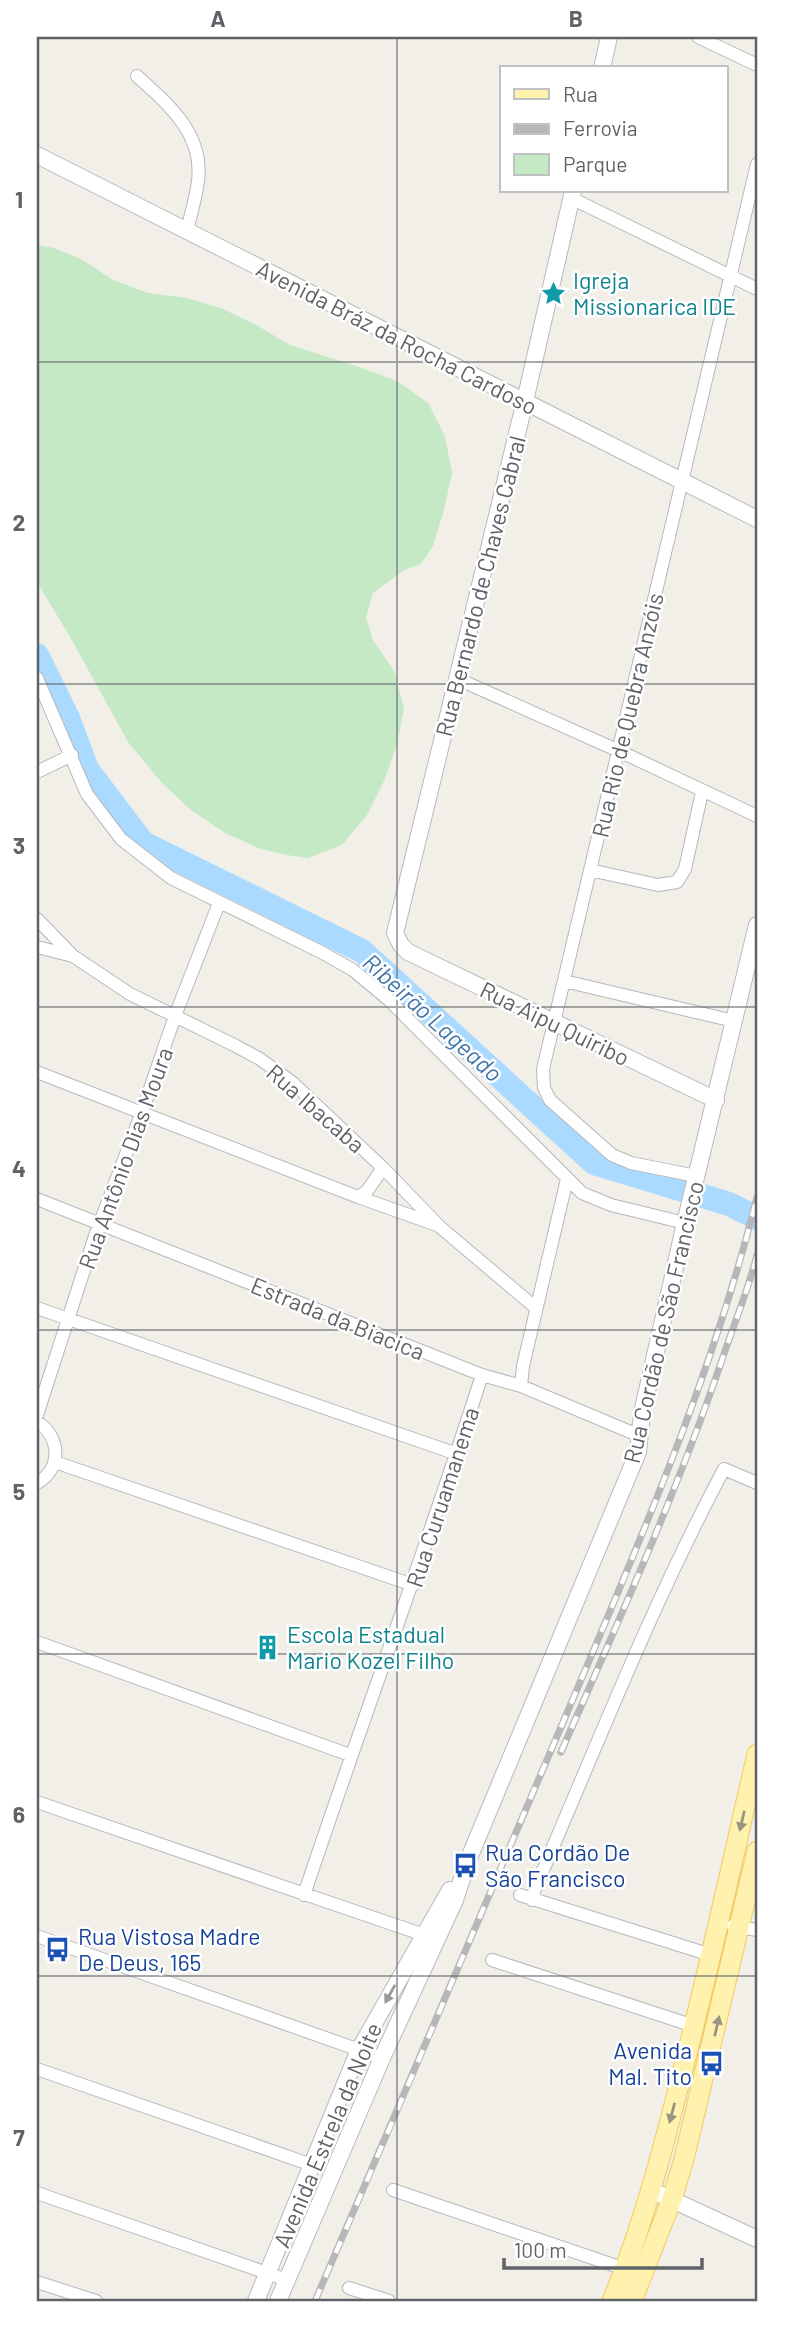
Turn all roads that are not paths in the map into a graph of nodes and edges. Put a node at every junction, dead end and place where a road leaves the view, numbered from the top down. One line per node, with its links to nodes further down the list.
1 (609, 37): 4 (street)
2 (698, 37): 3 (street)
3 (757, 65)
4 (602, 66)
5 (137, 76): 9 (street)
6 (37, 155): 9 (street, Avenida Bráz da Rocha Cardoso)
7 (757, 164): 10 (street, Rua Rio de Quebra Anzóis)
8 (572, 195): 10 (street); 12 (street, Rua Bernardo de Chaves Cabral)
9 (187, 230): 12 (street, Avenida Bráz da Rocha Cardoso)
10 (731, 276): 11 (street); 13 (street, Rua Rio de Quebra Anzóis)
11 (757, 289)
12 (525, 401): 13 (street, Avenida Bráz da Rocha Cardoso); 16 (street, Rua Bernardo de Chaves Cabral)
13 (682, 482): 14 (street, Avenida Bráz da Rocha Cardoso); 17 (street, Rua Rio de Quebra Anzóis)
14 (757, 519)
15 (37, 678): 18 (street)
16 (458, 679): 17 (street); 26 (street, Rua Bernardo de Chaves Cabral)
17 (619, 751): 20 (street); 22 (street, Rua Rio de Quebra Anzóis)
18 (72, 755): 19 (street); 23 (street)
19 (37, 772)
20 (702, 792): 21 (street); 22 (street)
21 (757, 816)
22 (590, 870): 29 (street, Rua Rio de Quebra Anzóis)
23 (219, 903): 30 (street, Rua Antônio Dias Moura); 37 (street)
24 (757, 925): 31 (street, Rua Cordão de São Francisco)
25 (39, 927): 28 (street, Rua Ibacaba)
26 (398, 940): 32 (street, Rua Aipu Quiribo)
27 (37, 947): 28 (street)
28 (74, 956): 30 (street, Rua Ibacaba)
29 (564, 981): 31 (street); 32 (street, Rua Rio de Quebra Anzóis)
30 (175, 1016): 35 (street, Rua Antônio Dias Moura); 36 (street, Rua Ibacaba)
31 (734, 1021): 34 (street, Rua Cordão de São Francisco)
32 (554, 1022): 34 (street, Rua Aipu Quiribo); 38 (street, Rua Rio de Quebra Anzóis)
33 (37, 1072): 35 (street)
34 (716, 1100): 38 (street, Rua Cordão de São Francisco)
35 (142, 1112): 39 (street); 42 (street, Rua Antônio Dias Moura)
36 (383, 1168): 39 (street); 43 (street, Rua Ibacaba)
37 (567, 1179): 41 (street); 45 (street)
38 (695, 1181): 41 (street, Rua Cordão de São Francisco)
39 (358, 1197): 43 (street)
40 (37, 1199): 42 (street, Estrada da Biacica)
41 (686, 1217): 51 (street, Rua Cordão de São Francisco)
42 (99, 1224): 46 (street, Rua Antônio Dias Moura); 47 (street, Estrada da Biacica)
43 (440, 1227): 45 (street, Rua Ibacaba)
44 (37, 1308): 46 (street)
45 (536, 1308): 48 (street)
46 (69, 1319): 49 (street, Rua Antônio Dias Moura); 52 (street)
47 (482, 1376): 48 (street, Estrada da Biacica); 52 (street, Rua Curuamanema)
48 (521, 1386): 51 (street, Estrada da Biacica)
49 (37, 1415)
50 (37, 1422): 53 (street)
51 (640, 1436): 66 (street, Rua Cordão de São Francisco)
52 (457, 1454): 56 (street, Rua Curuamanema)
53 (55, 1462): 54 (street); 56 (street)
54 (37, 1483)
55 (757, 1483): 67 (street)
56 (413, 1585): 59 (street, Rua Curuamanema)
57 (37, 1642): 59 (street)
58 (757, 1754): 63 (main road, one-way to 63)
59 (351, 1755): 62 (street, Rua Curuamanema)
60 (37, 1802): 62 (street)
61 (757, 1850): 64 (main road)
62 (304, 1895): 66 (street)
63 (719, 1923): 64 (street); 67 (main road)
64 (749, 1929): 77 (main road, one-way to 64)
65 (37, 1936): 70 (street)
66 (430, 1937): 70 (street, Avenida Estrela da Noite, one-way to 70); 71 (street, Avenida Estrela da Noite)
67 (711, 1955): 69 (main road)
68 (492, 1961): 69 (street)
69 (694, 2026): 75 (main road, one-way to 75)
70 (359, 2050): 71 (street); 73 (street, Avenida Estrela da Noite)
71 (382, 2058): 81 (street, Avenida Estrela da Noite)
72 (37, 2069): 73 (street)
73 (312, 2165): 80 (street, Avenida Estrela da Noite)
74 (393, 2190): 79 (street)
75 (652, 2190): 77 (street); 79 (main road)
76 (37, 2193): 80 (street)
77 (672, 2199): 78 (street); 89 (main road)
78 (757, 2239)
79 (625, 2269): 88 (main road)
80 (268, 2272): 81 (street); 85 (street, Avenida Estrela da Noite)
81 (286, 2280): 86 (street, Avenida Estrela da Noite)
82 (37, 2282): 84 (street)
83 (349, 2288): 87 (street)
84 (96, 2301)
85 (256, 2301)
86 (278, 2301)
87 (389, 2301)
88 (612, 2301)
89 (632, 2301)

